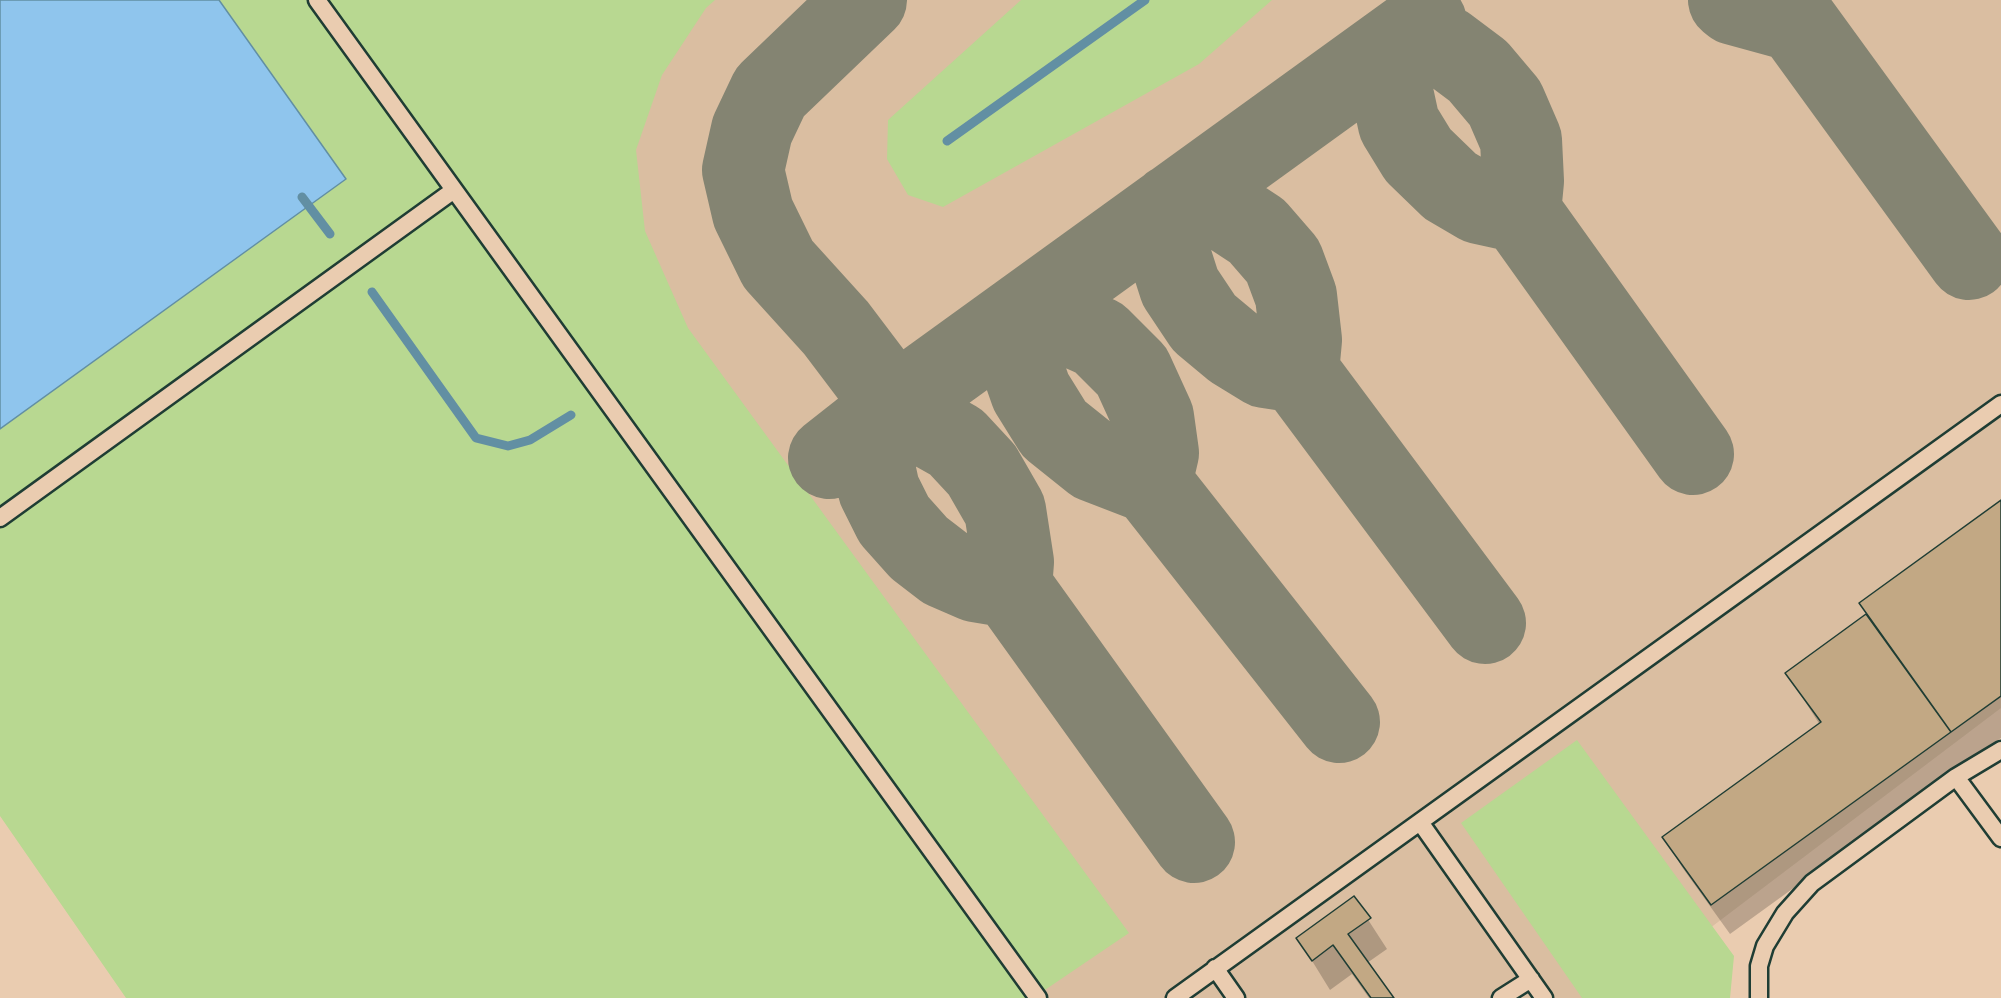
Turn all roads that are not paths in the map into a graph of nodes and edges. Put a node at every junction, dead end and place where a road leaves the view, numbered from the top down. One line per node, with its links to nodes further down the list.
1 (317, 0): 2 (lane)
2 (454, 190): 4 (lane); 11 (lane)
3 (2001, 404): 7 (lane)
4 (0, 518)
5 (2001, 750): 6 (lane)
6 (1956, 777): 8 (lane); 16 (lane)
7 (1420, 822): 9 (lane); 10 (lane)
8 (2001, 838)
9 (1215, 968): 12 (lane); 13 (lane)
10 (1531, 978): 14 (lane); 15 (lane)
11 (1038, 998)
12 (1175, 998)
13 (1236, 998)
14 (1501, 998)
15 (1544, 998)
16 (1759, 998)

